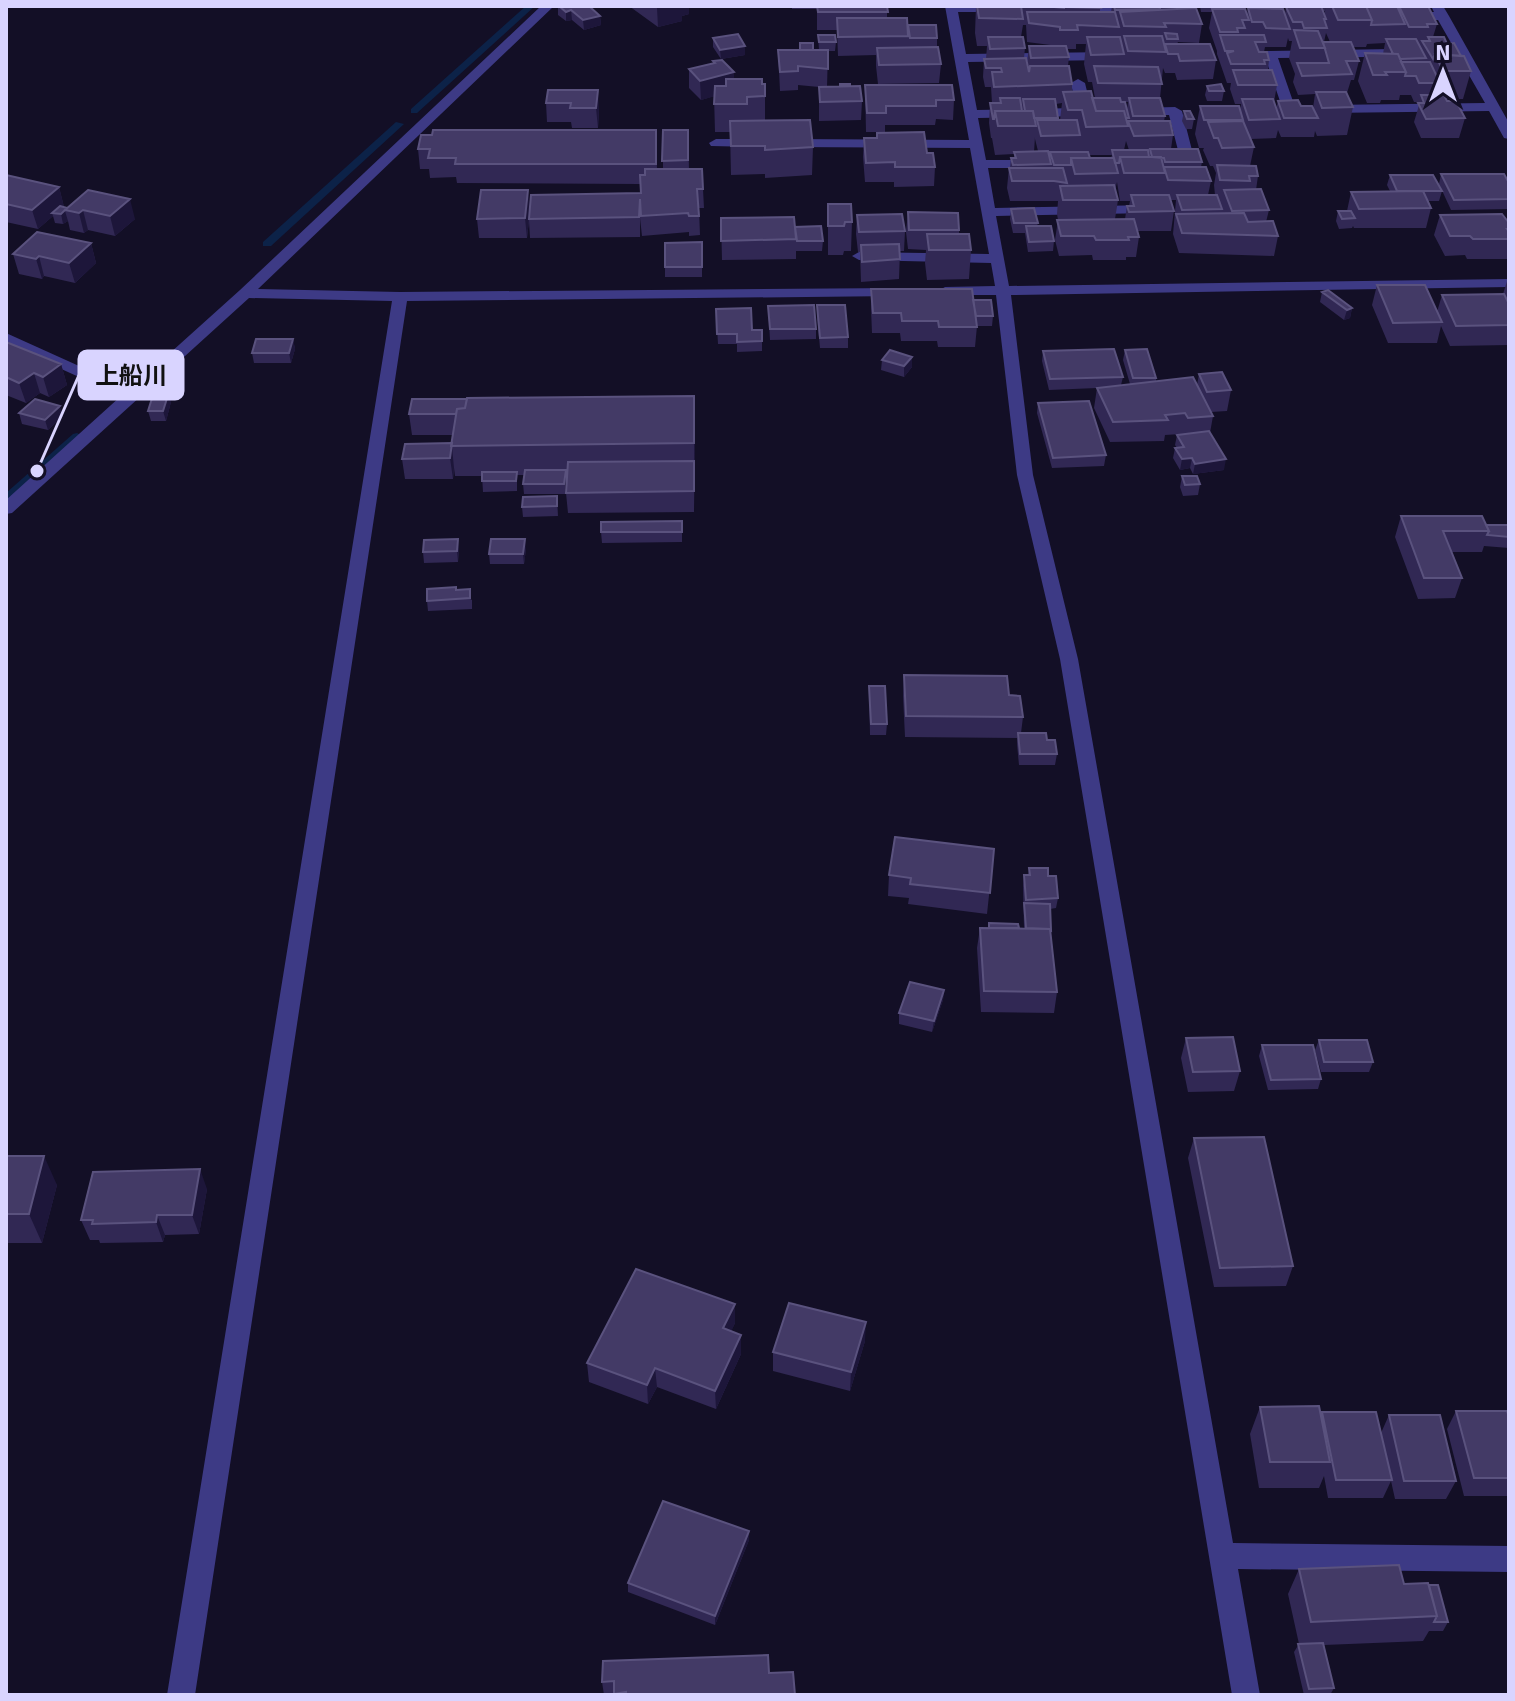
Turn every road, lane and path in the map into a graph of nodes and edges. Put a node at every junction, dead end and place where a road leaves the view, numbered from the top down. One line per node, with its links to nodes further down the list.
1 (548, 6): 29 (street)
2 (951, 7): 4 (street); 10 (street)
3 (1145, 7): 5 (street)
4 (1011, 8)
5 (1056, 8)
6 (1440, 11): 7 (street); 8 (street)
7 (1396, 16)
8 (1463, 52): 12 (street); 12 (street)
9 (1127, 56): 10 (street)
10 (960, 58): 16 (street)
11 (1078, 83): 13 (street)
12 (1493, 107): 17 (street)
13 (1083, 112): 14 (street); 16 (street)
14 (1099, 112)
15 (1129, 112): 22 (street)
16 (970, 114): 19 (street)
17 (1509, 135)
18 (716, 143): 19 (street)
19 (976, 144): 20 (street)
20 (980, 164): 21 (street); 24 (street)
21 (1055, 164)
22 (1159, 166)
23 (1161, 209): 24 (street)
24 (989, 212): 26 (street)
25 (859, 256): 26 (street)
26 (997, 259): 28 (street)
27 (1509, 283): 28 (street)
28 (1003, 291): 30 (street); 34 (street)
29 (245, 293): 30 (street); 32 (street)
30 (400, 297): 36 (street)
31 (6, 338): 32 (street)
32 (131, 395): 33 (street)
33 (6, 509)
34 (1222, 1556): 35 (street); 37 (street)
35 (1509, 1559)
36 (181, 1695)
37 (1246, 1695)

